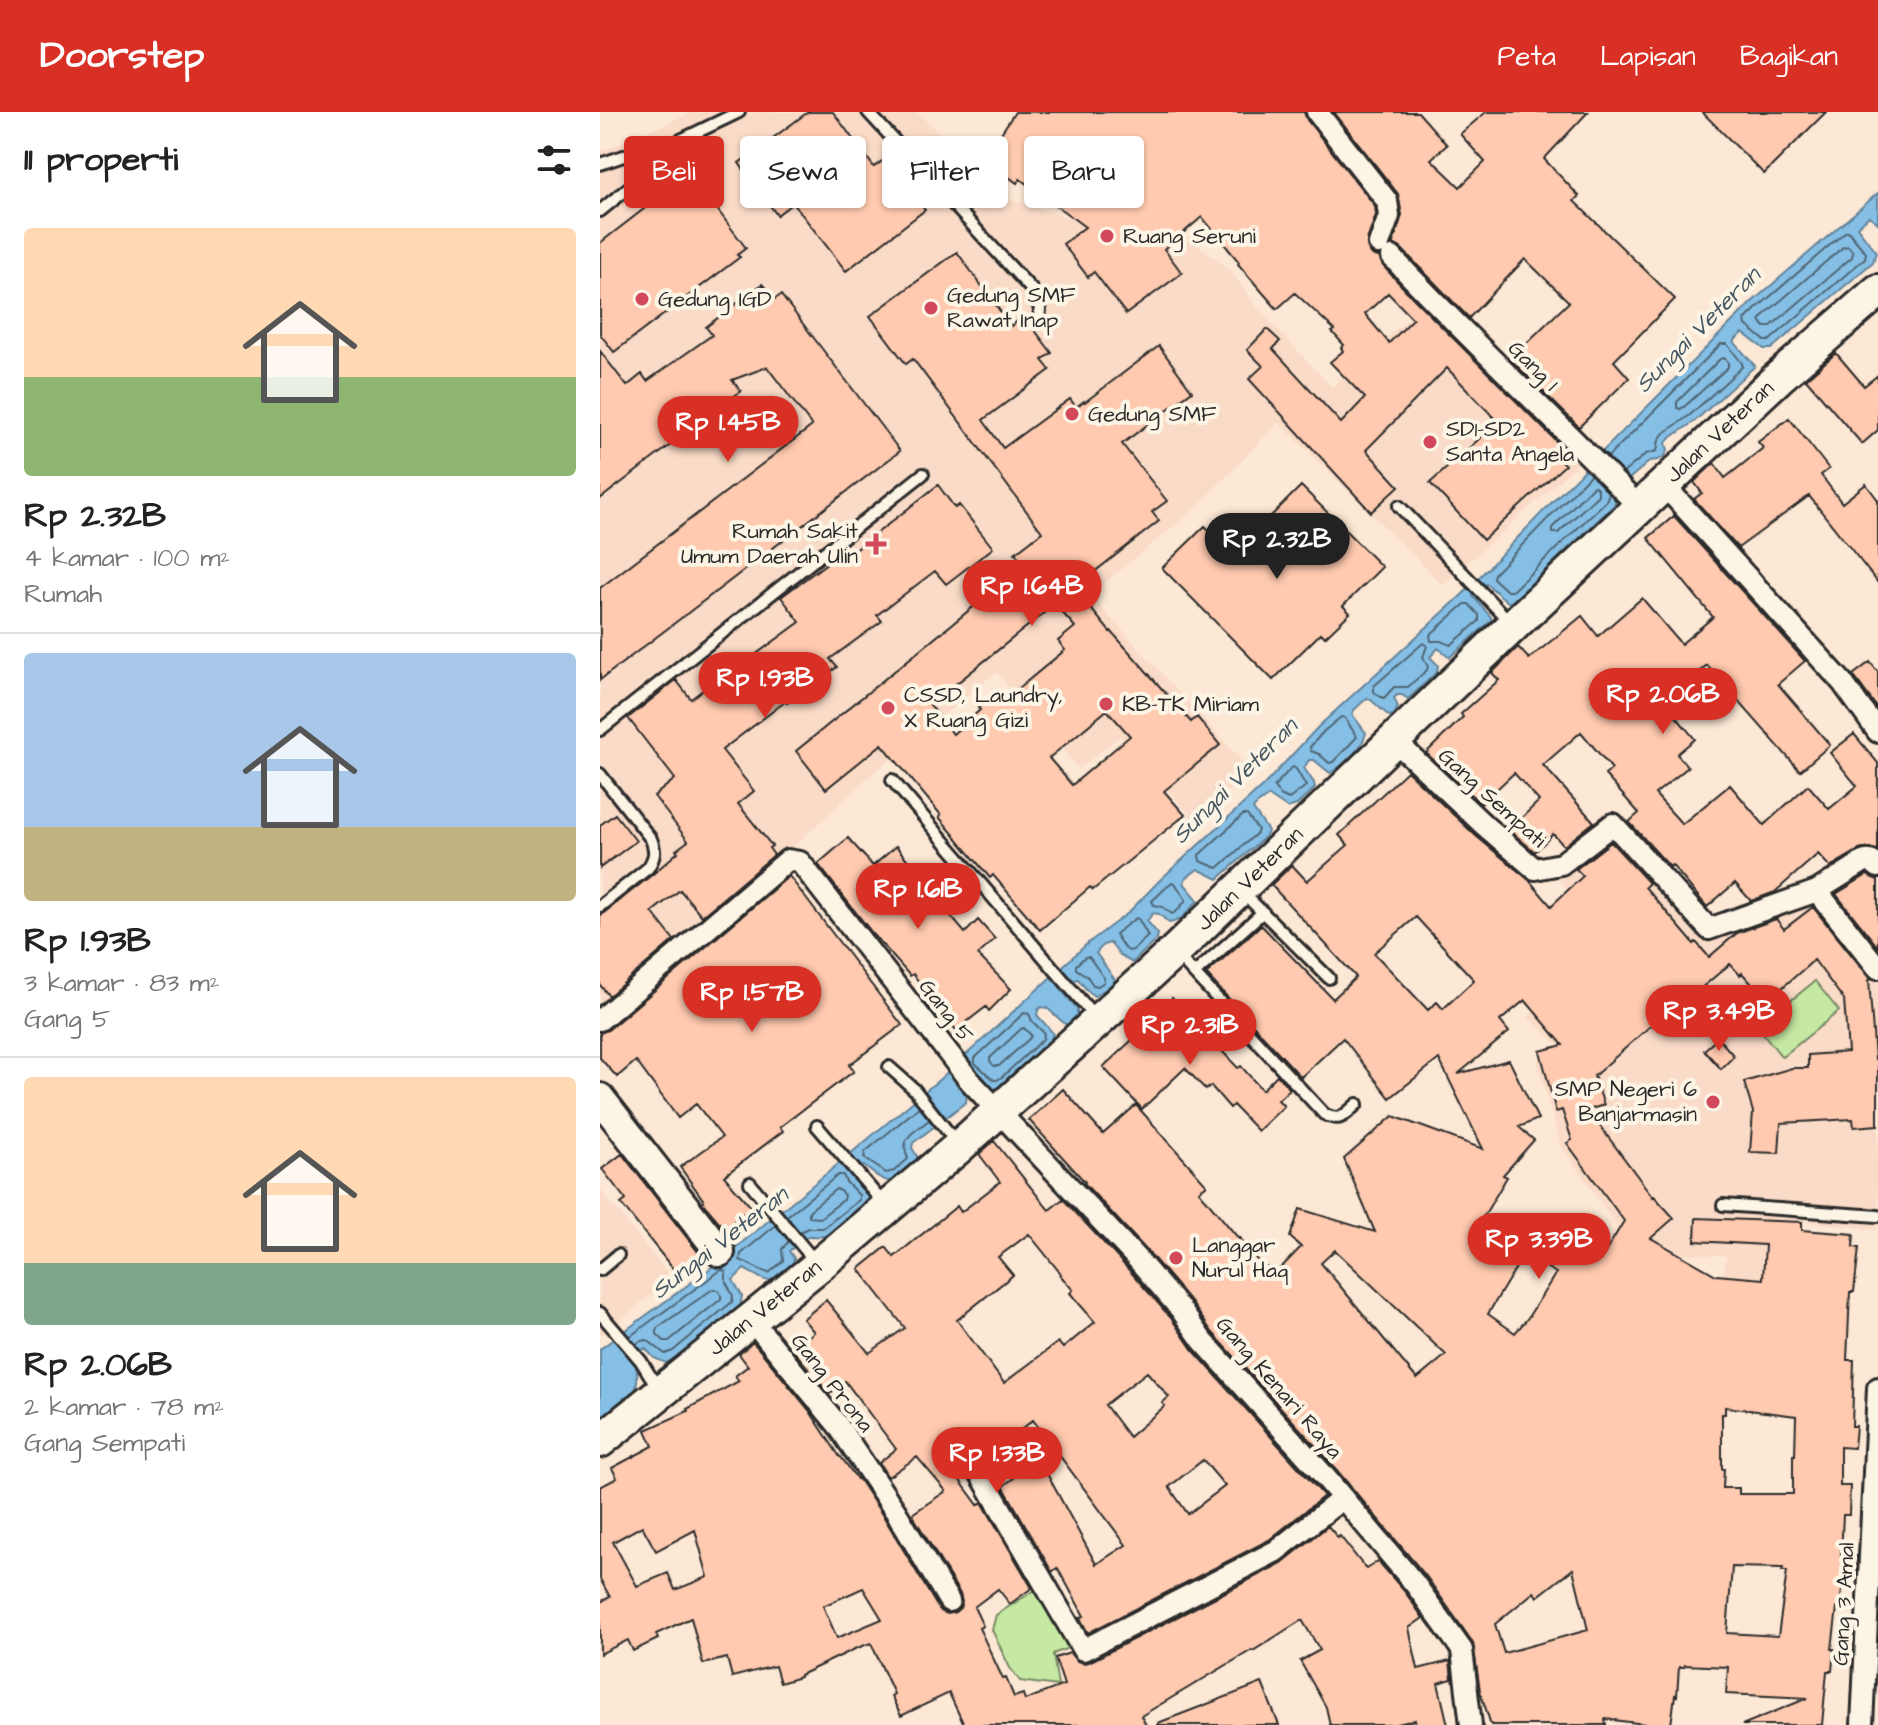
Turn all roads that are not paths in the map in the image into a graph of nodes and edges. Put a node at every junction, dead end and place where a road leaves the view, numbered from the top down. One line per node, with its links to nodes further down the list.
1 (739, 112): 4 (lane)
2 (868, 112): 10 (lane)
3 (1317, 112): 13 (street, Gang 1)
4 (689, 136)
5 (624, 156): 6 (lane)
6 (600, 164)
7 (624, 192): 8 (lane)
8 (600, 211)
9 (1878, 291): 12 (main road, Jalan Veteran)
10 (1039, 321)
11 (923, 474): 16 (lane)
12 (1664, 485): 13 (main road, Jalan Veteran); 17 (street)
13 (1634, 501): 15 (main road, Jalan Veteran)
14 (1399, 506): 15 (lane)
15 (1508, 620): 18 (main road, Jalan Veteran)
16 (600, 730)
17 (1878, 732)
18 (1395, 741): 22 (street, Gang Sempati); 23 (main road, Jalan Veteran)
19 (600, 774): 24 (lane)
20 (892, 780): 29 (lane)
21 (1876, 864): 22 (street, Gang Sempati)
22 (1817, 891): 26 (street)
23 (1251, 901): 25 (main road, Jalan Veteran); 27 (lane)
24 (600, 906)
25 (1184, 962): 29 (main road, Jalan Veteran); 32 (lane)
26 (1878, 968)
27 (1329, 978)
28 (600, 1020): 33 (street, Gang 5)
29 (1099, 1020): 33 (main road, Jalan Veteran)
30 (889, 1067): 35 (lane)
31 (600, 1098): 40 (main road)
32 (1357, 1104)
33 (998, 1111): 35 (main road, Jalan Veteran); 51 (street, Gang Kenari Raya)
34 (817, 1126): 37 (lane)
35 (951, 1135): 37 (main road, Jalan Veteran)
36 (750, 1183): 42 (lane)
37 (879, 1197): 42 (main road, Jalan Veteran)
38 (1723, 1205): 39 (lane)
39 (1878, 1216)
40 (720, 1252)
41 (618, 1255): 43 (lane)
42 (809, 1255): 45 (main road, Jalan Veteran)
43 (600, 1270)
44 (600, 1313): 47 (lane)
45 (751, 1319): 47 (main road, Jalan Veteran); 52 (street, Gang Prona)
46 (1878, 1388): 48 (street, Gang 3 Amal)
47 (661, 1392): 49 (main road, Jalan Veteran)
48 (1878, 1399): 54 (street, Gang 3 Amal)
49 (600, 1441)
50 (977, 1468): 51 (street)
51 (1343, 1498): 53 (street, Gang Kenari Raya)
52 (949, 1601)
53 (1471, 1725)
54 (1862, 1725)

